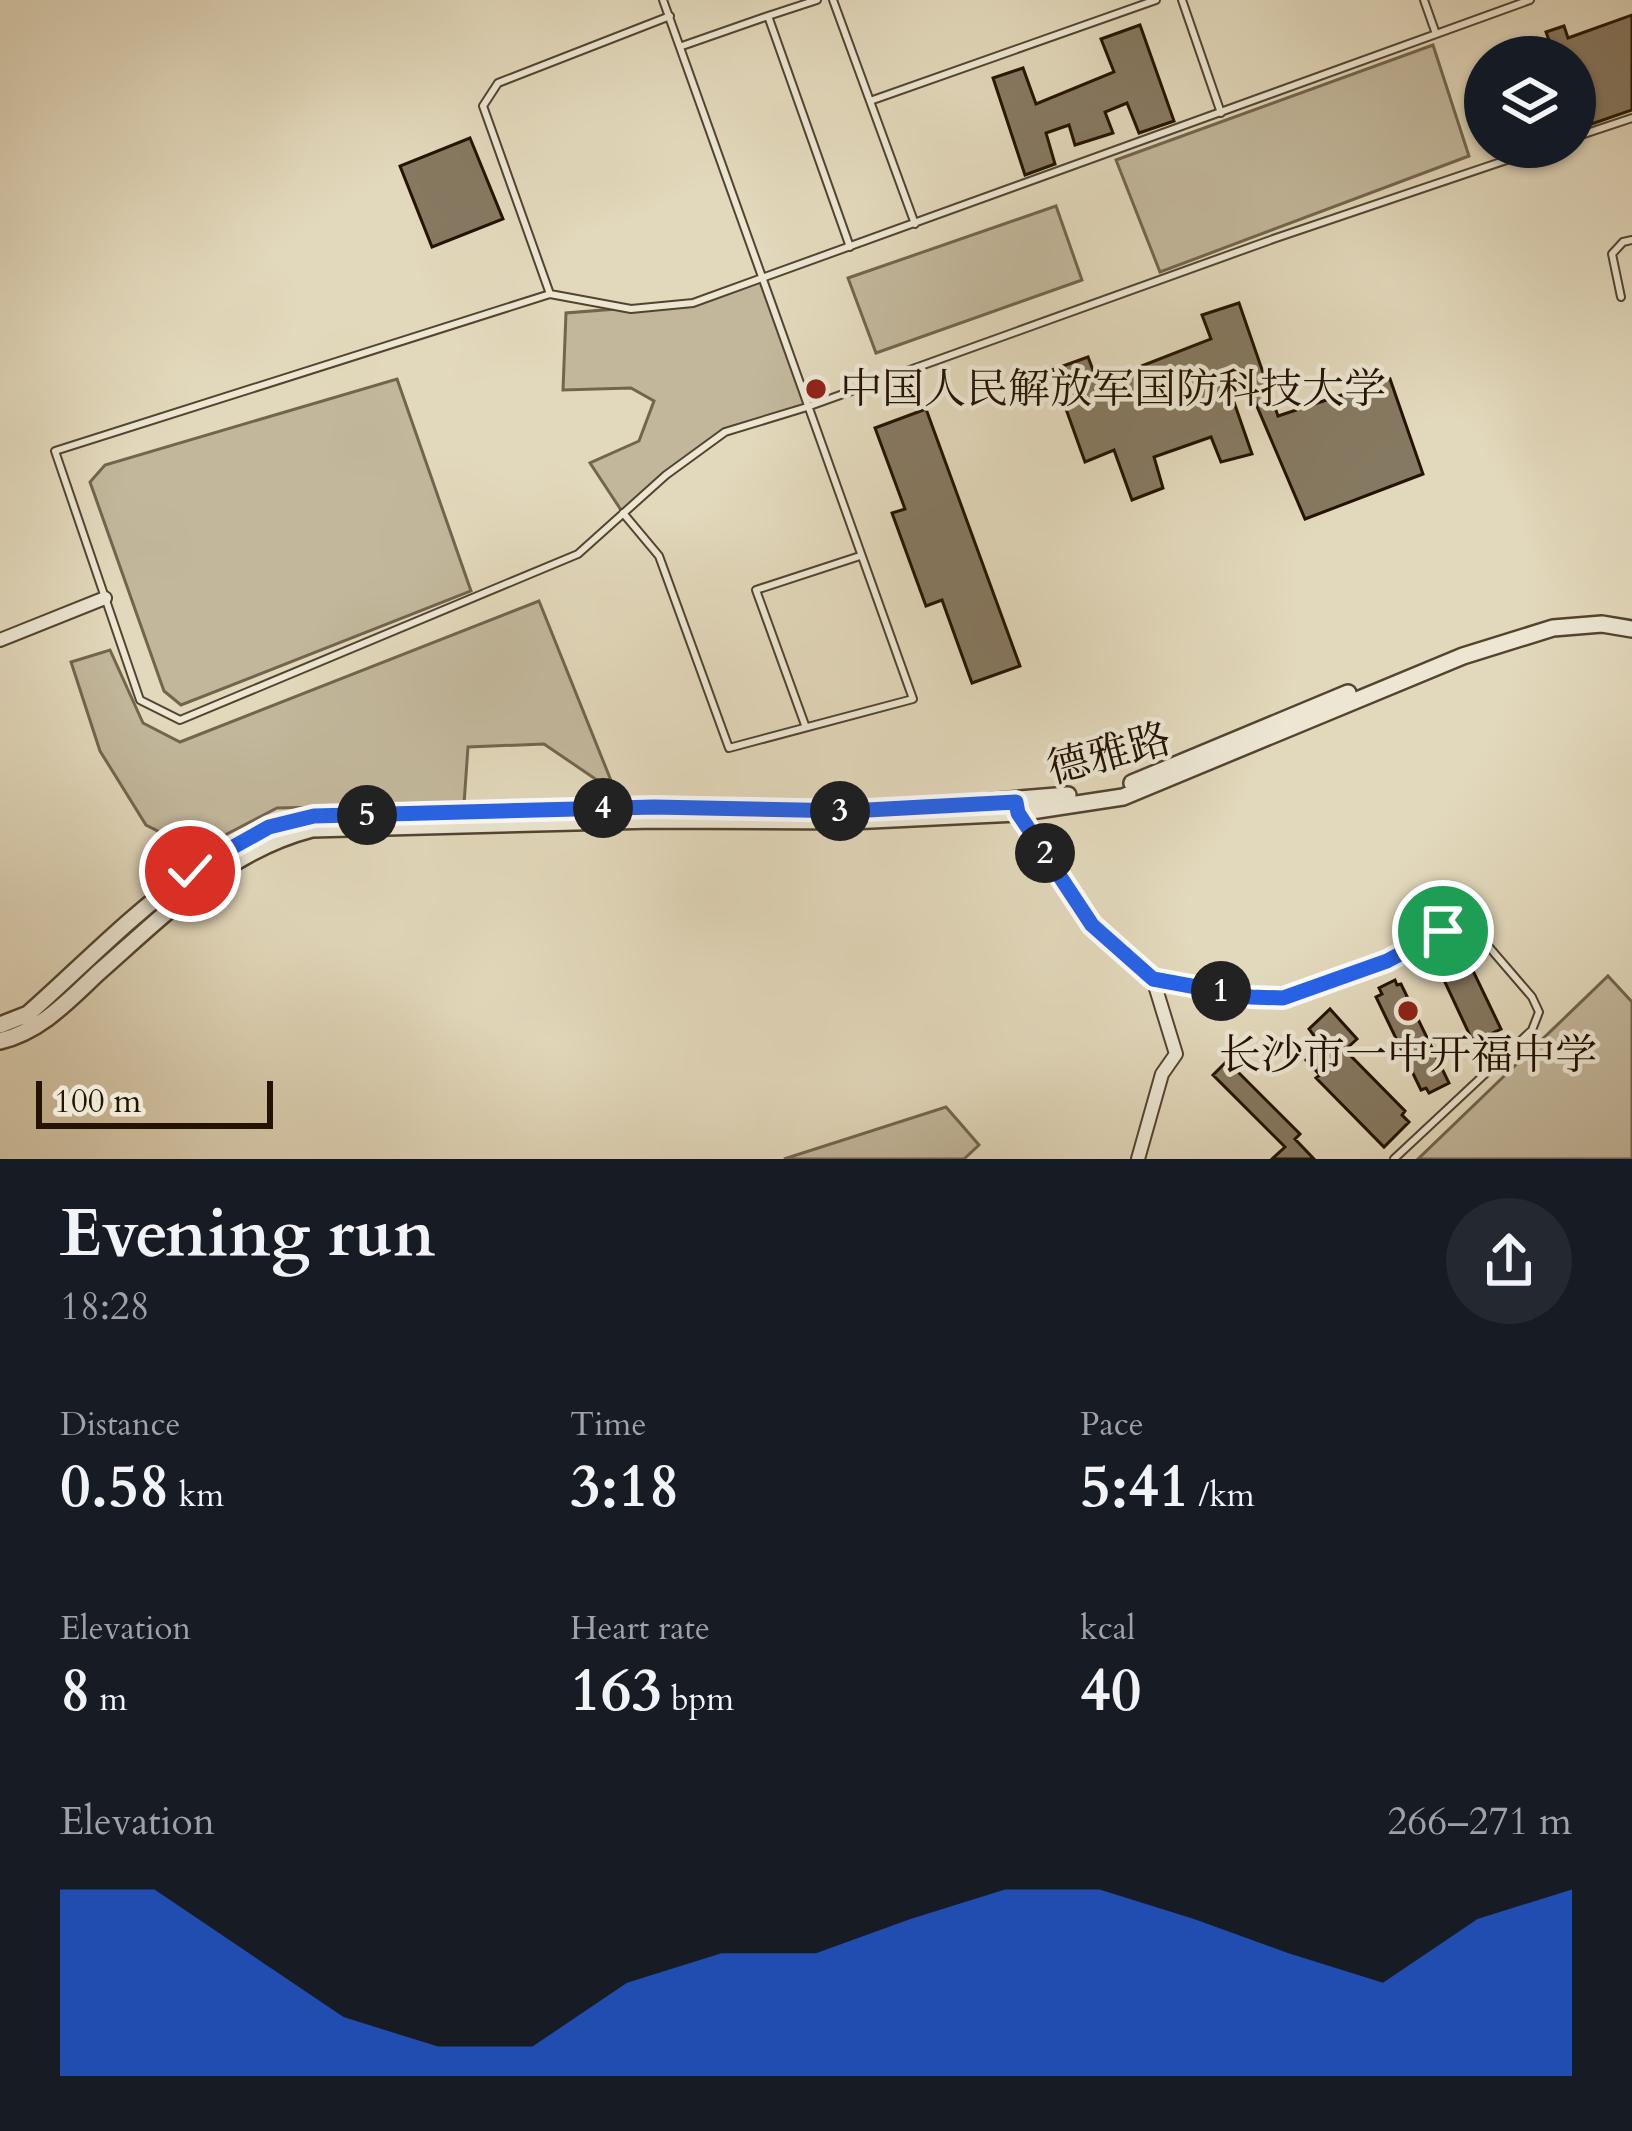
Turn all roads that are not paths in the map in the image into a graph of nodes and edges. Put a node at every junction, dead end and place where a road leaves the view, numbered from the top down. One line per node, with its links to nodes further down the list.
1 (664, 0): 8 (lane)
2 (818, 0): 9 (lane)
3 (833, 0): 12 (lane)
4 (1156, 0): 12 (lane)
5 (1183, 0): 13 (lane)
6 (1424, 0): 10 (lane)
7 (1530, 0): 10 (lane)
8 (670, 16): 11 (lane); 21 (lane)
9 (768, 16): 11 (lane); 19 (lane)
10 (1436, 34): 13 (lane)
11 (682, 46): 20 (lane)
12 (869, 101): 17 (lane)
13 (1221, 113): 17 (lane)
14 (1632, 118): 15 (lane)
15 (1596, 130)
16 (1484, 168): 23 (lane)
17 (915, 224): 19 (lane)
18 (1632, 240): 22 (lane)
19 (850, 248): 20 (lane)
20 (760, 280): 21 (lane); 23 (lane)
21 (550, 294): 26 (lane)
22 (1622, 297)
23 (807, 407): 24 (lane); 25 (lane)
24 (623, 513): 26 (lane); 30 (lane)
25 (860, 556): 30 (lane); 30 (lane)
26 (105, 598): 29 (street)
27 (1632, 619): 31 (street, 德雅路)
28 (1632, 629): 31 (street, 德雅路)
29 (0, 640)
30 (805, 725)
31 (1017, 807): 32 (lane); 33 (street, 德雅路); 34 (street, 德雅路)
32 (1153, 979): 35 (street); 36 (lane)
33 (0, 1025)
34 (0, 1041)
35 (1138, 1159)
36 (1394, 1159)

